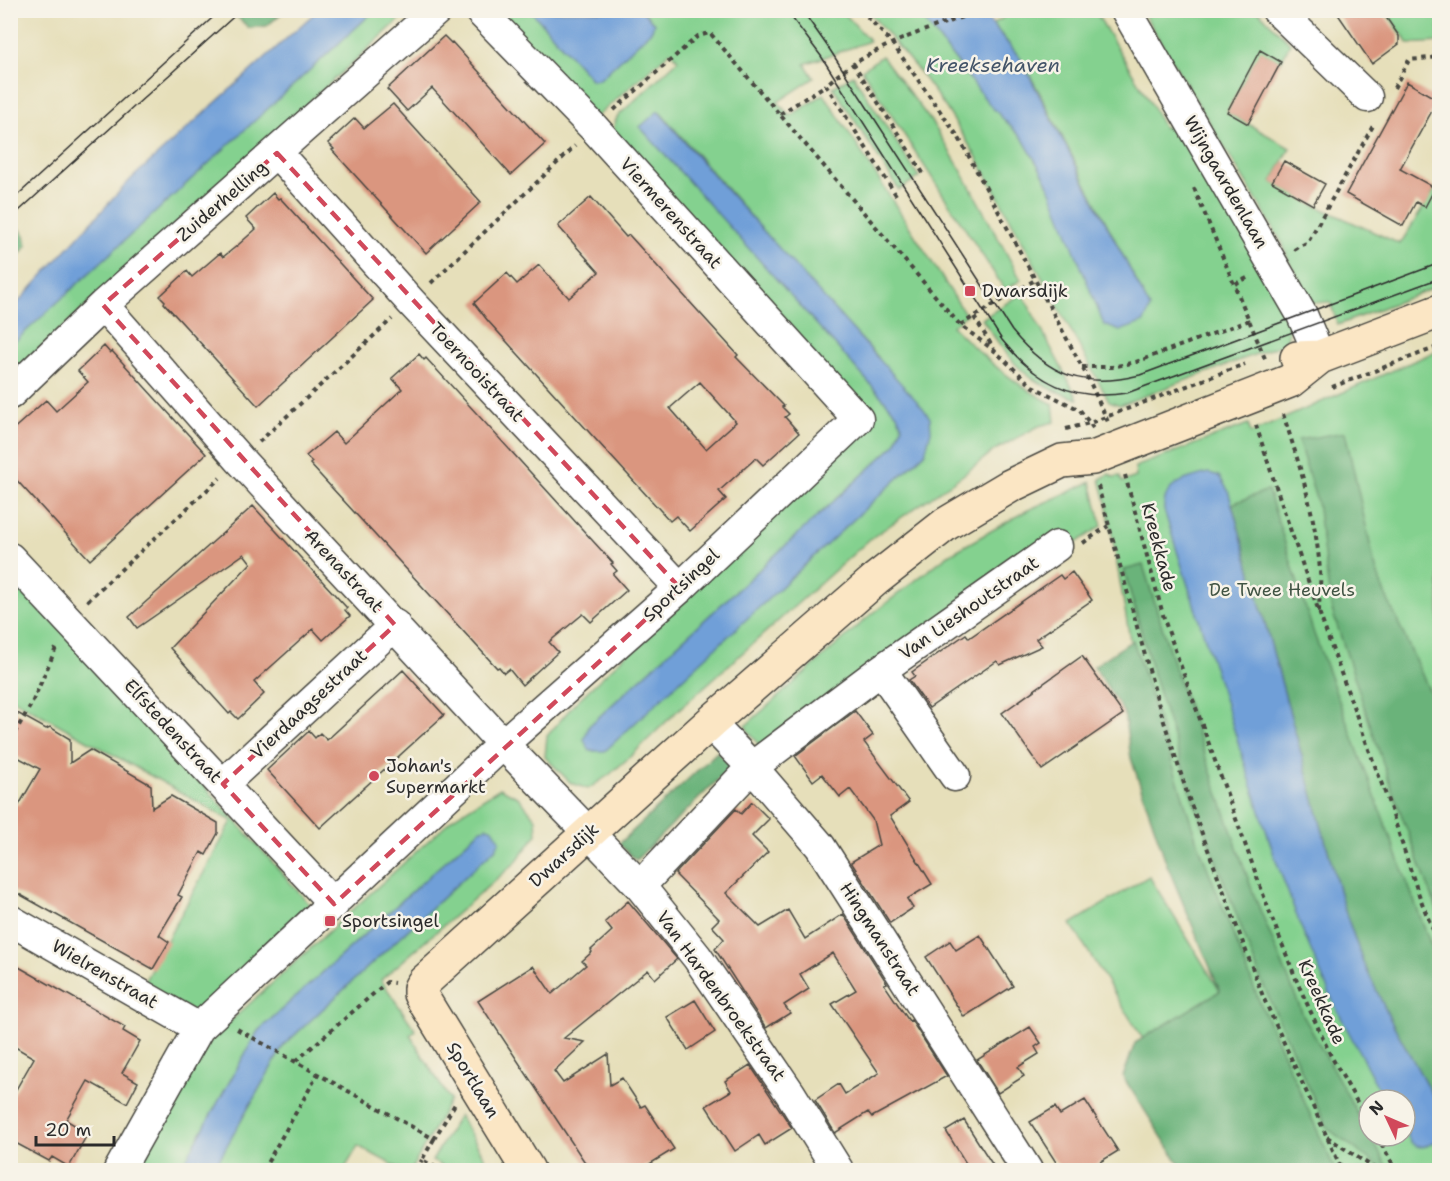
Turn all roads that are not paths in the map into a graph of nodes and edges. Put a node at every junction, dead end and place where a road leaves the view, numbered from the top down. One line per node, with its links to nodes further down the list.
1 (437, 10): 6 (street, Zuiderhelling)
2 (479, 10): 11 (street, Viermerenstraat)
3 (1126, 10): 9 (street, Wijngaardenlaan)
4 (1277, 10): 5 (street)
5 (1378, 103)
6 (277, 153): 7 (street, Zuiderhelling); 14 (street, Toernooistraat)
7 (103, 305): 10 (street, Zuiderhelling); 15 (street, Arenastraat)
8 (1440, 311): 9 (street, Dwarsdijk)
9 (1320, 357): 17 (street, Dwarsdijk)
10 (10, 394)
11 (858, 419): 14 (street, Sportsingel)
12 (1057, 546): 16 (street, Van Lieshoutstraat)
13 (10, 558): 21 (street, Elfstedenstraat)
14 (680, 588): 18 (street, Sportsingel)
15 (395, 625): 18 (street, Arenastraat); 21 (street, Vierdaagsestraat)
16 (881, 670): 19 (street, Van Lieshoutstraat); 20 (street, Van Lieshoutstraat)
17 (710, 723): 19 (street, Hingmanstraat); 22 (street, Dwarsdijk)
18 (503, 744): 22 (street, Arenastraat); 24 (street, Sportsingel)
19 (752, 767): 23 (street, Van Lieshoutstraat); 31 (street, Hingmanstraat)
20 (955, 776)
21 (223, 784): 24 (street, Elfstedenstraat)
22 (588, 833): 23 (street, Van Hardenbroekstraat); 26 (street, Dwarsdijk)
23 (640, 886): 30 (street, Van Hardenbroekstraat)
24 (334, 904): 27 (street, Sportsingel)
25 (10, 920): 27 (street, Wielrenstraat)
26 (420, 988): 29 (street, Sportlaan)
27 (199, 1028): 28 (street, Sportsingel)
28 (119, 1170)
29 (528, 1170)
30 (838, 1170)
31 (1027, 1170)

